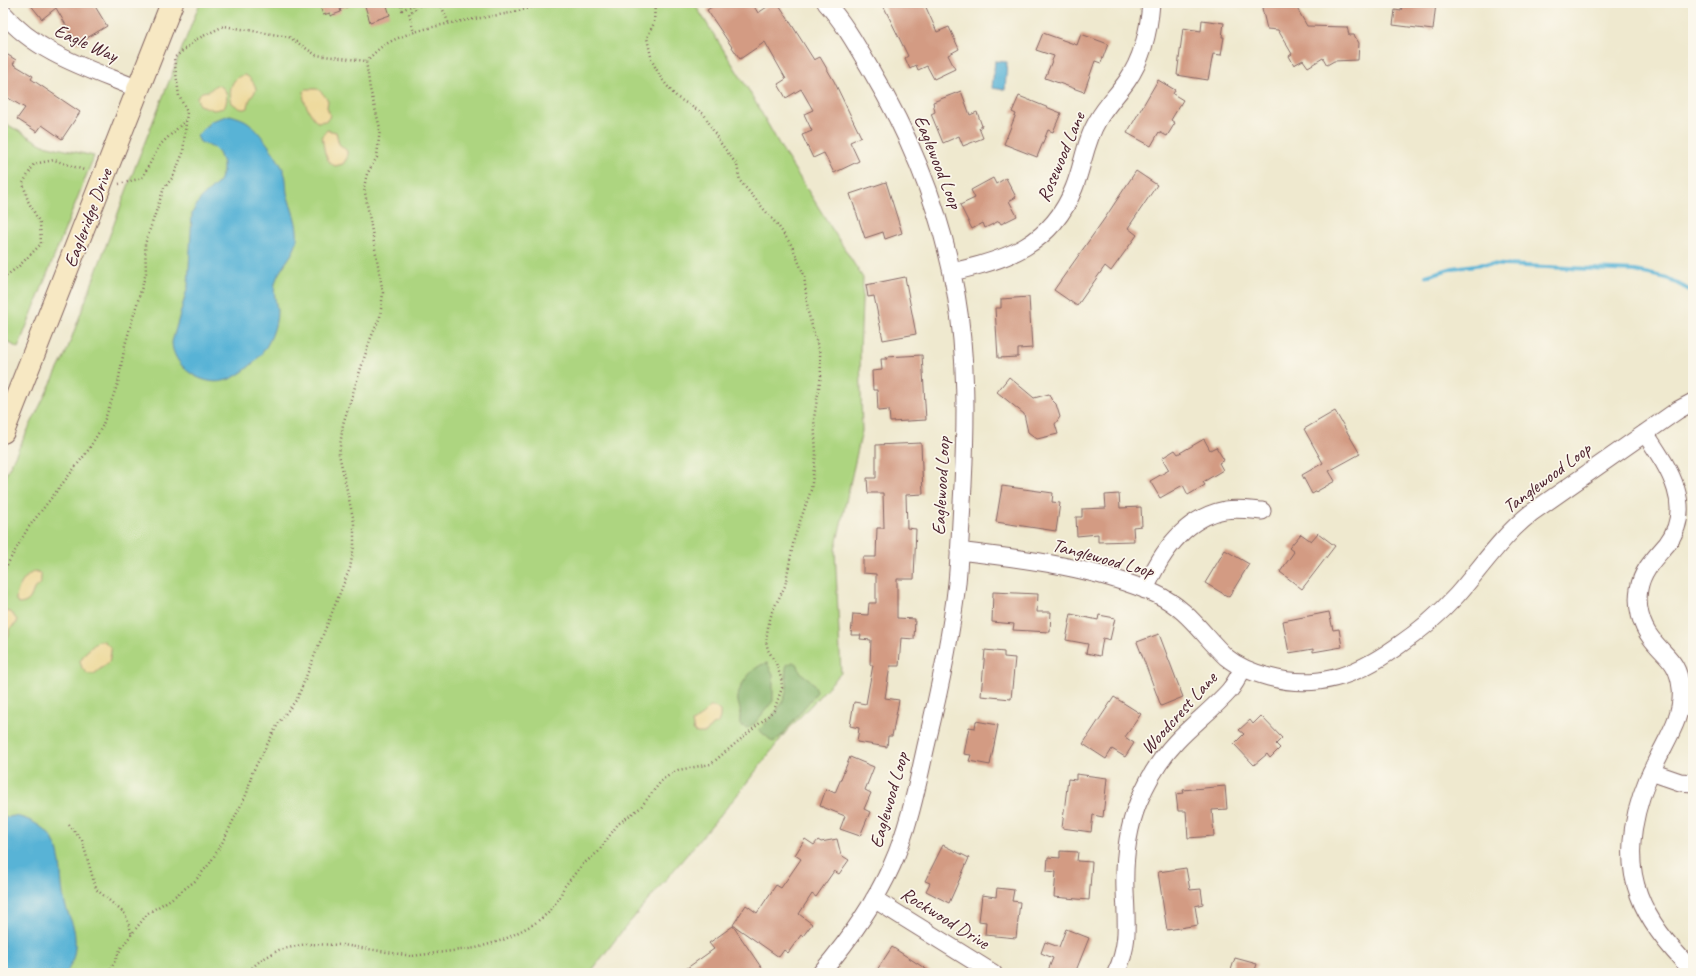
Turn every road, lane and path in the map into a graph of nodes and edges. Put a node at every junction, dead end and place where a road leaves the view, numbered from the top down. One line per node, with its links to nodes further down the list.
1 (172, 3): 15 (main road, Eagleridge Drive)
2 (417, 3): 3 (path)
3 (421, 3)
4 (440, 3): 12 (path)
5 (552, 3): 12 (path)
6 (655, 3): 36 (path)
7 (826, 3): 19 (street, Eaglewood Loop)
8 (1151, 3): 19 (street, Rosewood Lane)
9 (413, 4): 10 (path); 13 (path)
10 (401, 6)
11 (3, 13): 15 (street, Eagle Way)
12 (449, 24): 13 (path)
13 (414, 33): 14 (path)
14 (366, 61): 16 (path); 33 (path)
15 (138, 89): 22 (main road, Eagleridge Drive)
16 (187, 119): 18 (path); 26 (path)
17 (84, 170): 20 (path)
18 (114, 182)
19 (952, 272): 25 (street, Eaglewood Loop)
20 (3, 278)
21 (1693, 402): 23 (street, Tanglewood Loop)
22 (3, 432)
23 (1645, 433): 28 (street, Tanglewood Loop); 29 (street)
24 (1262, 511): 27 (street)
25 (959, 551): 27 (street, Tanglewood Loop); 32 (street, Eaglewood Loop)
26 (3, 572)
27 (1145, 590): 28 (street, Tanglewood Loop)
28 (1243, 668): 39 (street, Woodcrest Lane)
29 (1651, 772): 30 (street); 34 (street)
30 (1693, 783)
31 (69, 825): 33 (path)
32 (874, 899): 37 (street, Eaglewood Loop); 38 (street, Rockwood Drive)
33 (132, 934): 35 (path)
34 (1693, 971)
35 (109, 973)
36 (246, 973)
37 (821, 973)
38 (993, 973)
39 (1116, 973)

